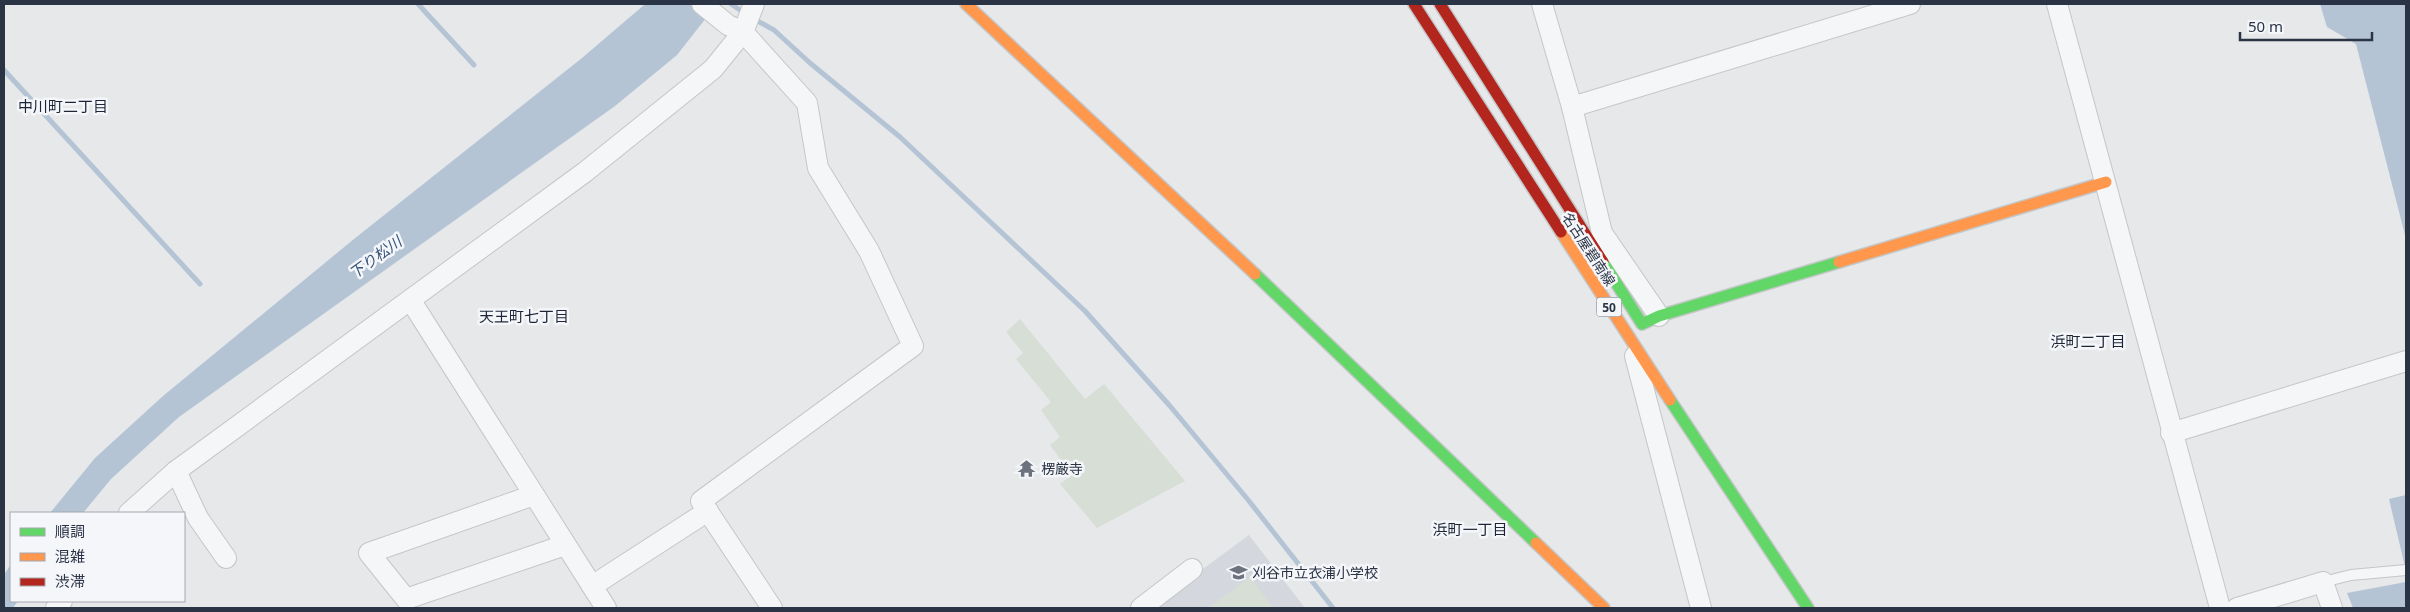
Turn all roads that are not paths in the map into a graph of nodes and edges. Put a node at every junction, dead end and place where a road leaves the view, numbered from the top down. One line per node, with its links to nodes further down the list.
1 (702, 4): 9 (street)
2 (966, 4): 30 (street)
3 (1414, 4): 14 (street, 名古屋碧南線 / 50)
4 (1440, 4): 13 (street)
5 (1542, 4): 10 (street)
6 (1910, 4): 10 (street)
7 (2057, 4): 11 (street)
8 (753, 5): 9 (street)
9 (739, 28): 12 (street); 19 (street)
10 (1572, 107): 13 (street)
11 (2106, 182): 13 (street); 16 (street)
12 (411, 301): 17 (street); 18 (street)
13 (1659, 316)
14 (1630, 340): 31 (street); 32 (street, 名古屋碧南線 / 50)
15 (2406, 361): 16 (street)
16 (2171, 434): 33 (street)
17 (176, 471): 20 (street); 22 (street)
18 (534, 495): 21 (street); 21 (street)
19 (708, 511): 26 (street); 28 (street)
20 (130, 512)
21 (565, 545): 26 (street)
22 (226, 558)
23 (1192, 569): 29 (street)
24 (2406, 570): 25 (lane)
25 (2323, 582): 34 (street); 35 (street)
26 (592, 586): 27 (street)
27 (606, 608)
28 (772, 608)
29 (1141, 608)
30 (1604, 608)
31 (1701, 608)
32 (1808, 608)
33 (2220, 608)
34 (2237, 608)
35 (2332, 608)

